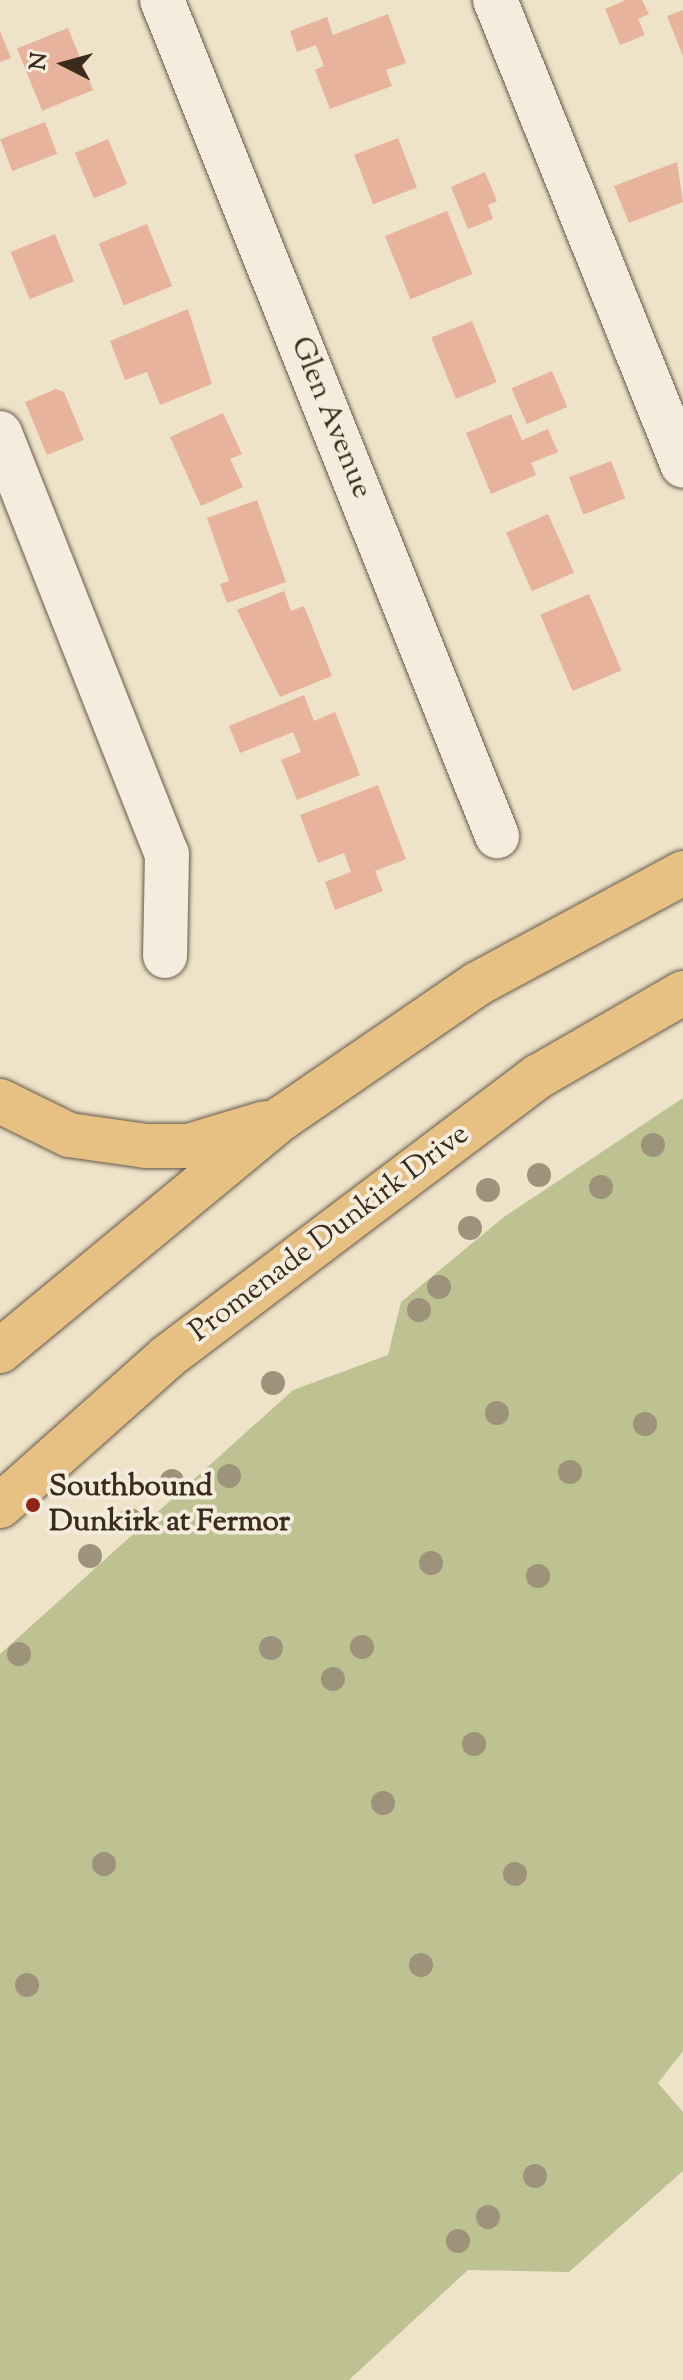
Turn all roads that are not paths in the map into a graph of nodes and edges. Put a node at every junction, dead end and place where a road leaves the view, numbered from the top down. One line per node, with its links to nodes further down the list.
1 (162, 0): 5 (street, Glen Avenue)
2 (495, 0): 4 (street)
3 (0, 433): 7 (street)
4 (683, 466)
5 (497, 836)
6 (683, 873): 10 (main road)
7 (165, 956)
8 (683, 993): 12 (main road, Promenade Dunkirk Drive)
9 (0, 1101): 10 (main road)
10 (282, 1118): 11 (main road)
11 (0, 1351)
12 (0, 1506)

